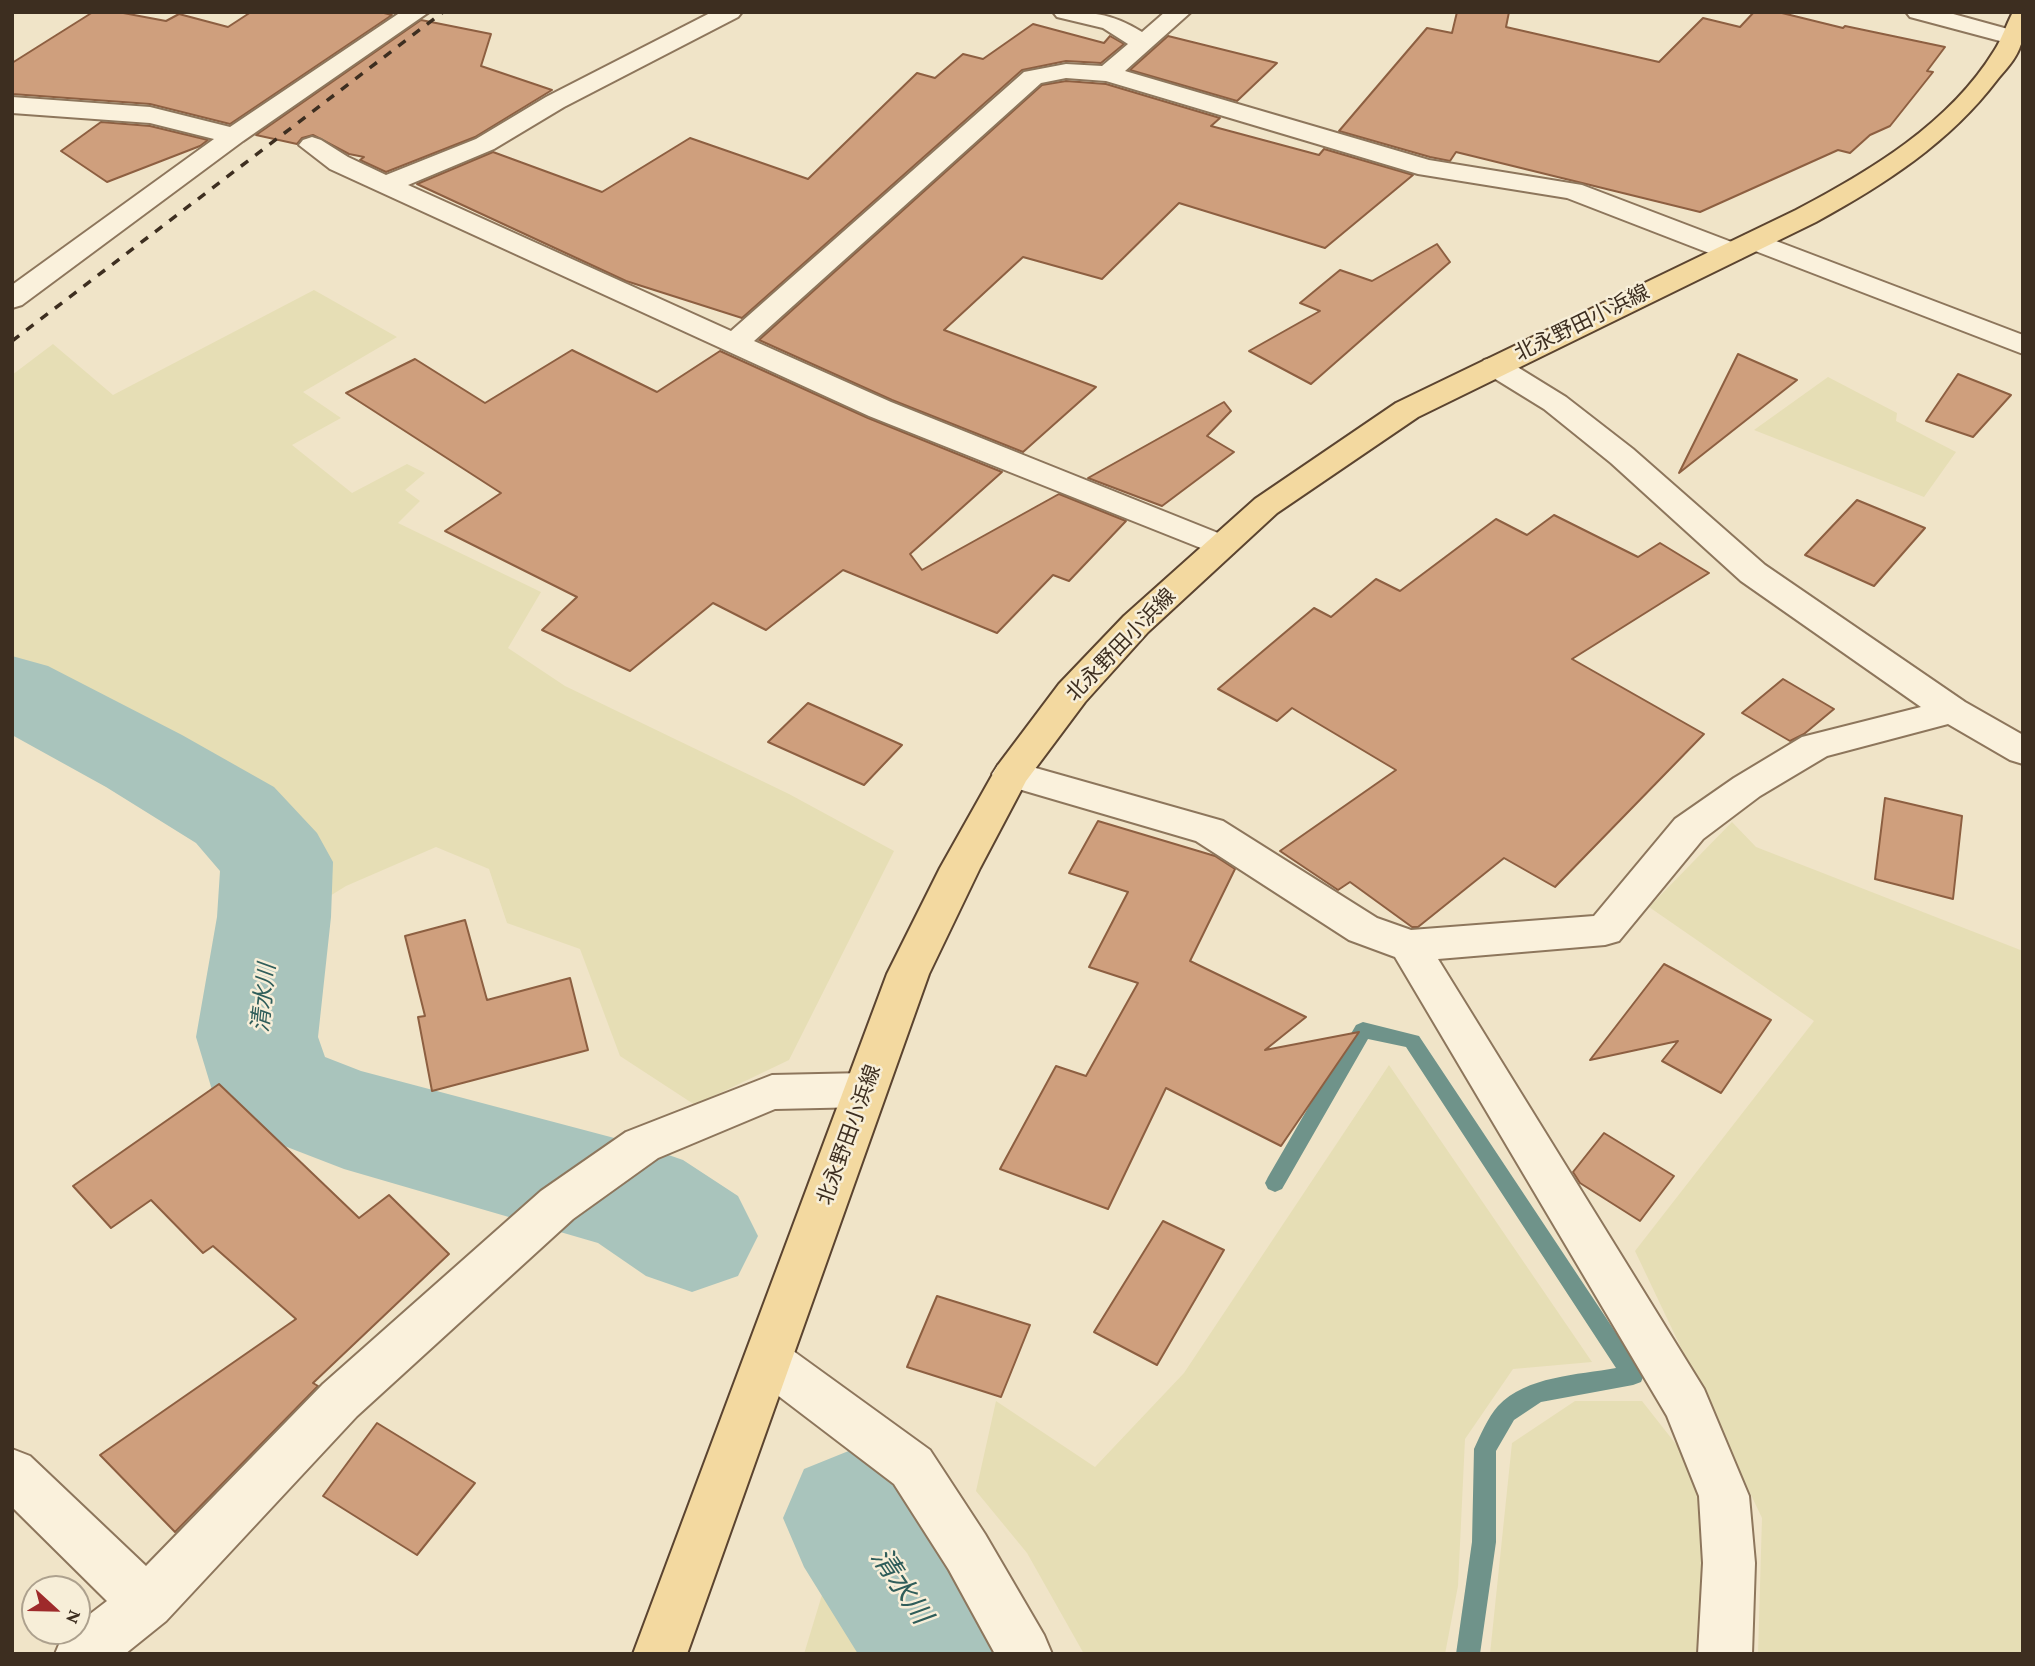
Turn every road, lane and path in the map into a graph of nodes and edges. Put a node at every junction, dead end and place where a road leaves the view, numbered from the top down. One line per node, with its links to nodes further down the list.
1 (418, 12): 10 (street)
2 (730, 12): 12 (street)
3 (1065, 12): 7 (street)
4 (1179, 12): 7 (street)
5 (1917, 12): 6 (street)
6 (2018, 40): 13 (main road, 北永野田小浜線)
7 (1143, 43): 8 (street)
8 (1108, 74): 13 (street); 15 (street)
9 (12, 104): 10 (street)
10 (234, 136): 14 (street)
11 (312, 145): 12 (street)
12 (388, 184): 15 (street)
13 (1743, 246): 16 (street); 17 (main road, 北永野田小浜線)
14 (12, 299)
15 (734, 344): 18 (street)
16 (2023, 345)
17 (1495, 366): 18 (main road, 北永野田小浜線); 19 (street)
18 (1222, 546): 21 (main road, 北永野田小浜線)
19 (1952, 711): 20 (street); 22 (street)
20 (2023, 751)
21 (1011, 774): 22 (street); 23 (main road, 北永野田小浜線)
22 (1409, 946): 30 (street)
23 (865, 1090): 24 (main road, 北永野田小浜線); 26 (street)
24 (768, 1360): 28 (main road, 北永野田小浜線); 29 (street)
25 (12, 1473): 26 (street)
26 (147, 1603): 27 (street)
27 (82, 1654)
28 (660, 1654)
29 (1025, 1654)
30 (1725, 1654)

